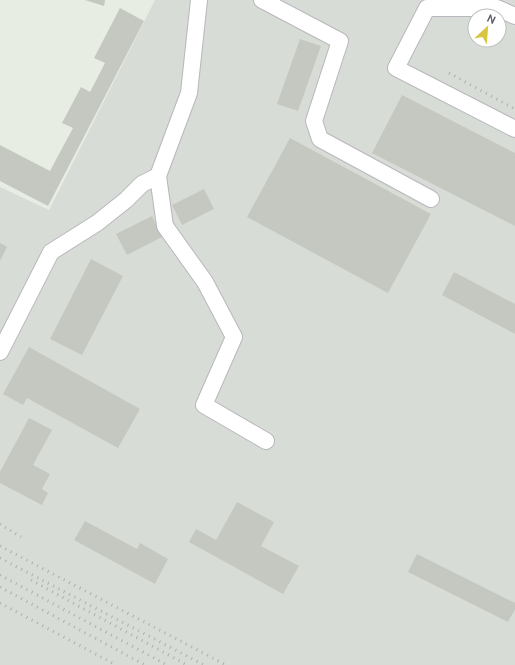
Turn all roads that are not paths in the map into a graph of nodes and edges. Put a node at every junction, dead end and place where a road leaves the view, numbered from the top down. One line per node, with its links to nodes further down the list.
1 (199, 0): 5 (lane)
2 (262, 0): 6 (lane)
3 (515, 16): 4 (lane)
4 (515, 129)
5 (158, 176): 7 (lane); 8 (lane)
6 (431, 199)
7 (0, 352)
8 (266, 441)

